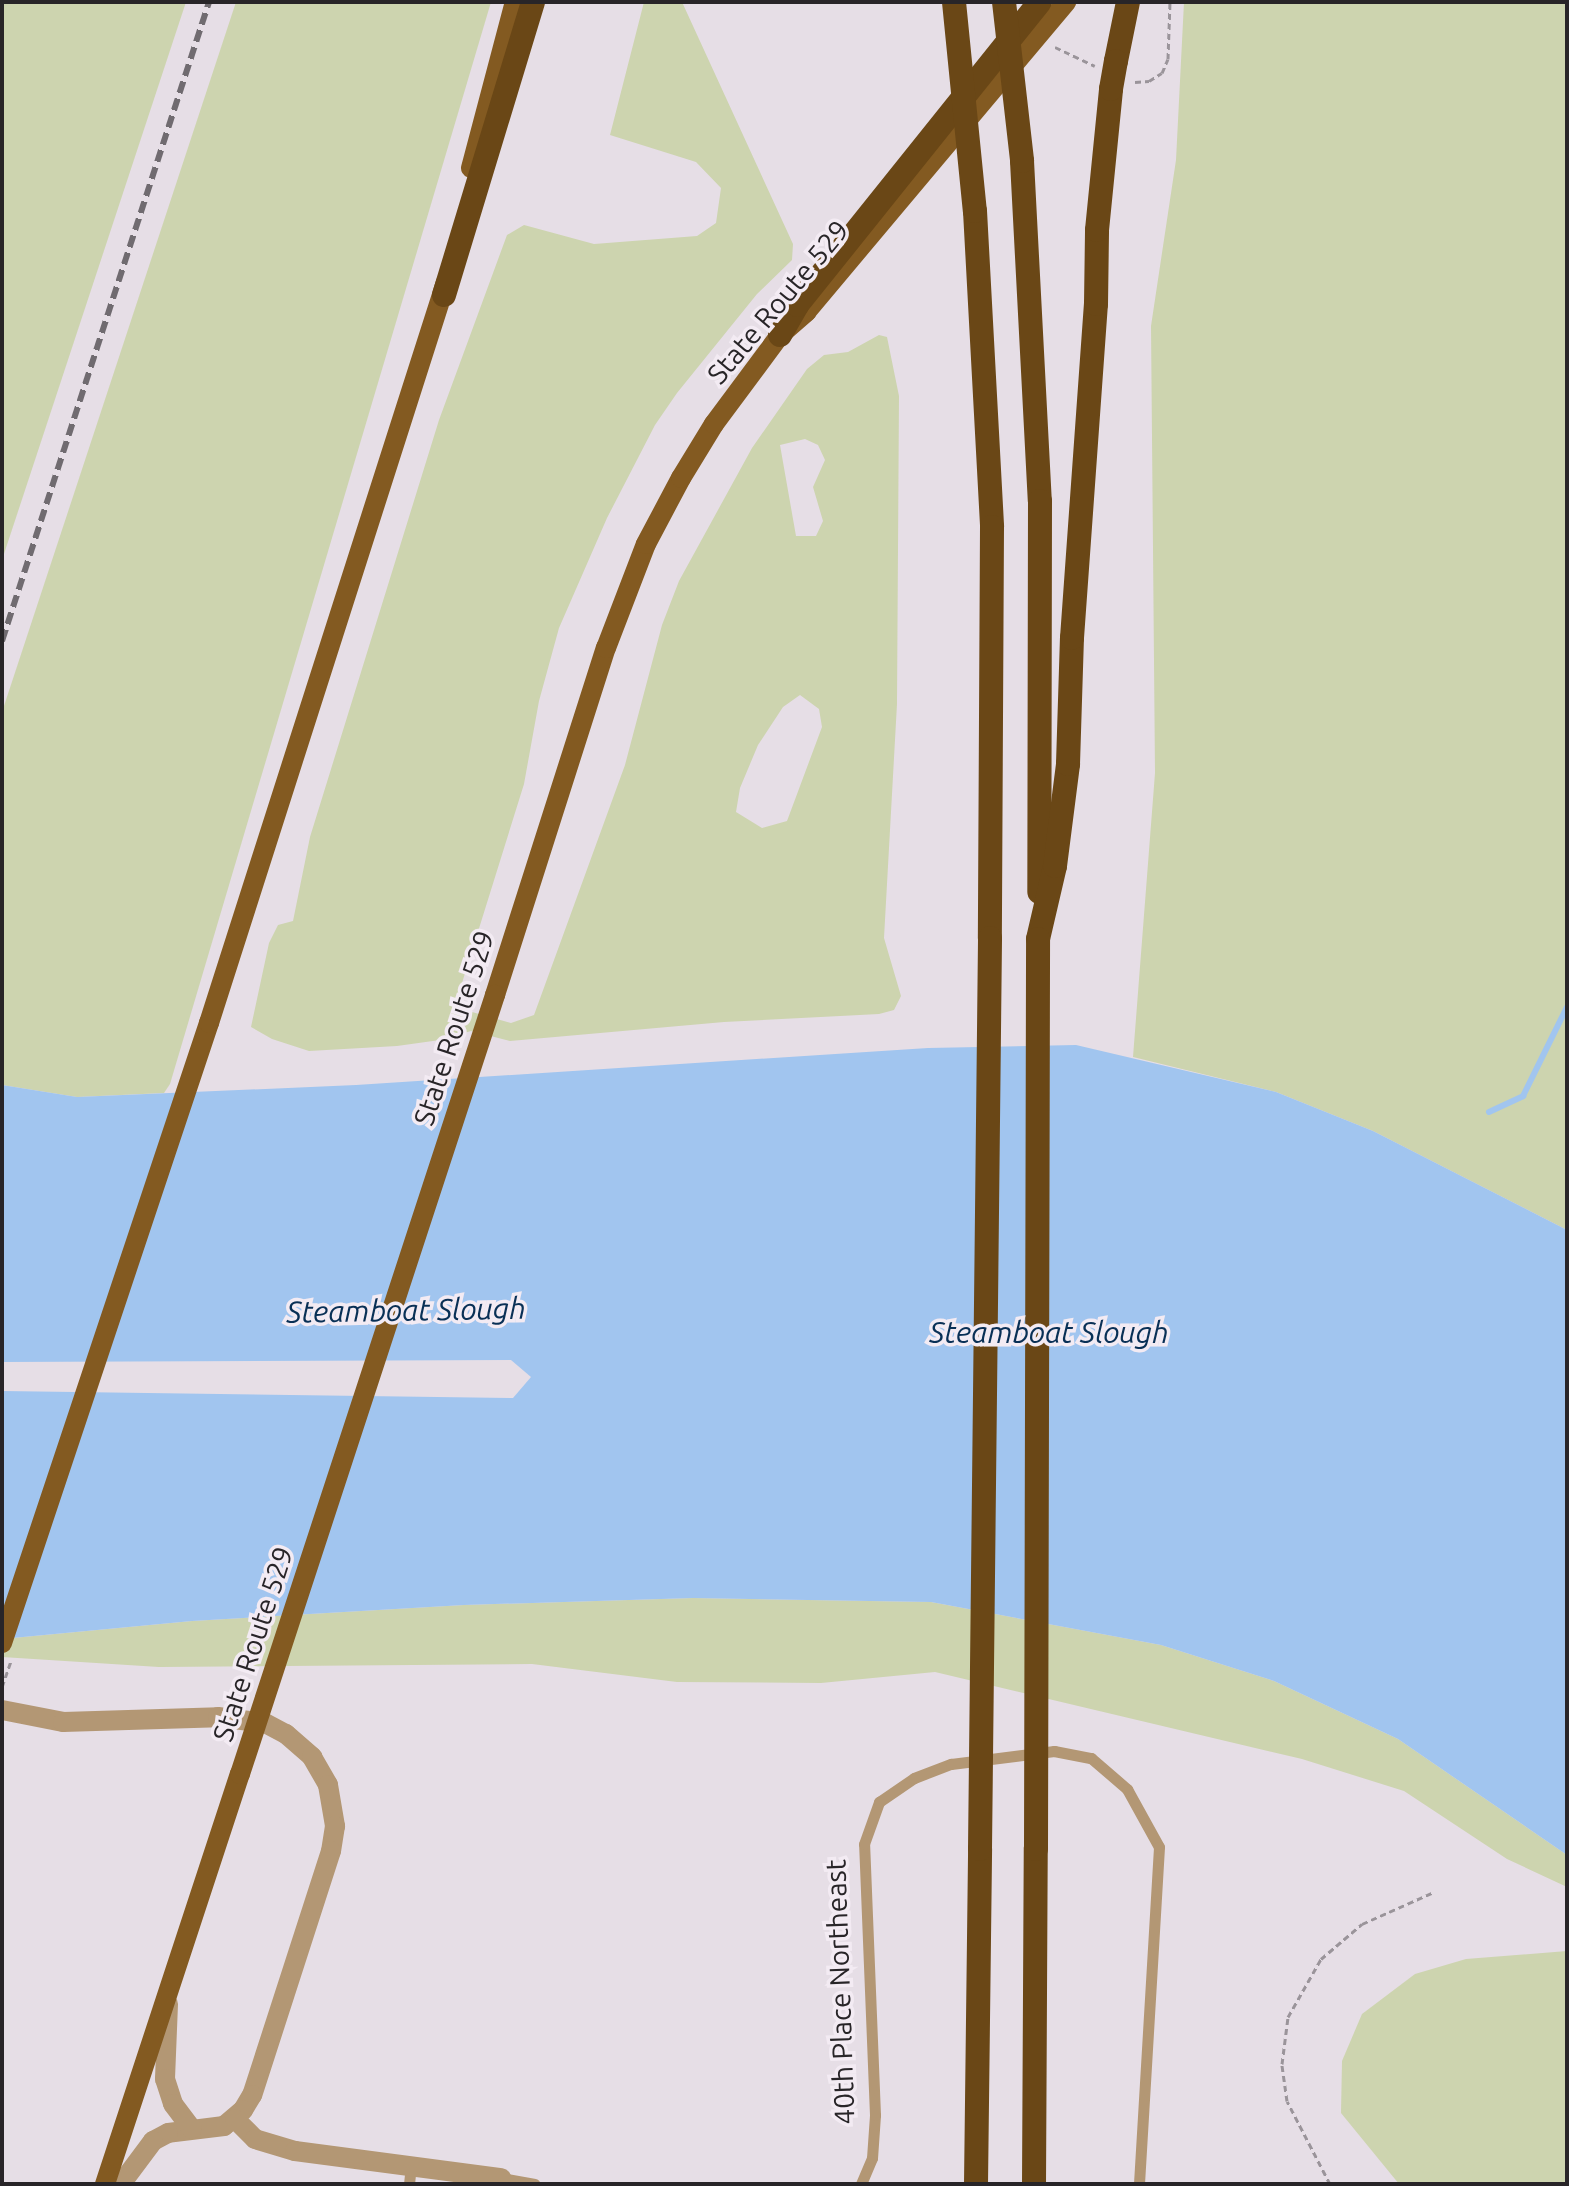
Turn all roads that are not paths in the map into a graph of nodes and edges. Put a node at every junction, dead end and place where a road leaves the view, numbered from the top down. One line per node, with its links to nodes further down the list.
1 (515, 2): 8 (main road)
2 (533, 2): 8 (highway)
3 (954, 2): 22 (highway, bridge)
4 (1004, 2): 10 (highway, bridge)
5 (1040, 2): 9 (highway)
6 (1066, 2): 9 (main road, State Route 529)
7 (1128, 2): 10 (highway, bridge)
8 (444, 295): 11 (main road)
9 (780, 335): 13 (main road, State Route 529, bridge)
10 (1038, 939): 23 (highway, bridge)
11 (2, 1643)
12 (2, 1710): 14 (street)
13 (168, 1992): 15 (street); 18 (main road, State Route 529)
14 (235, 2119): 15 (street); 16 (street)
15 (192, 2129): 19 (street)
16 (410, 2174): 17 (street)
17 (501, 2178): 20 (lane)
18 (105, 2184)
19 (121, 2184)
20 (534, 2184)
21 (861, 2184): 24 (lane, 40th Place Northeast)
22 (976, 2184)
23 (1034, 2184)
24 (1139, 2184)

